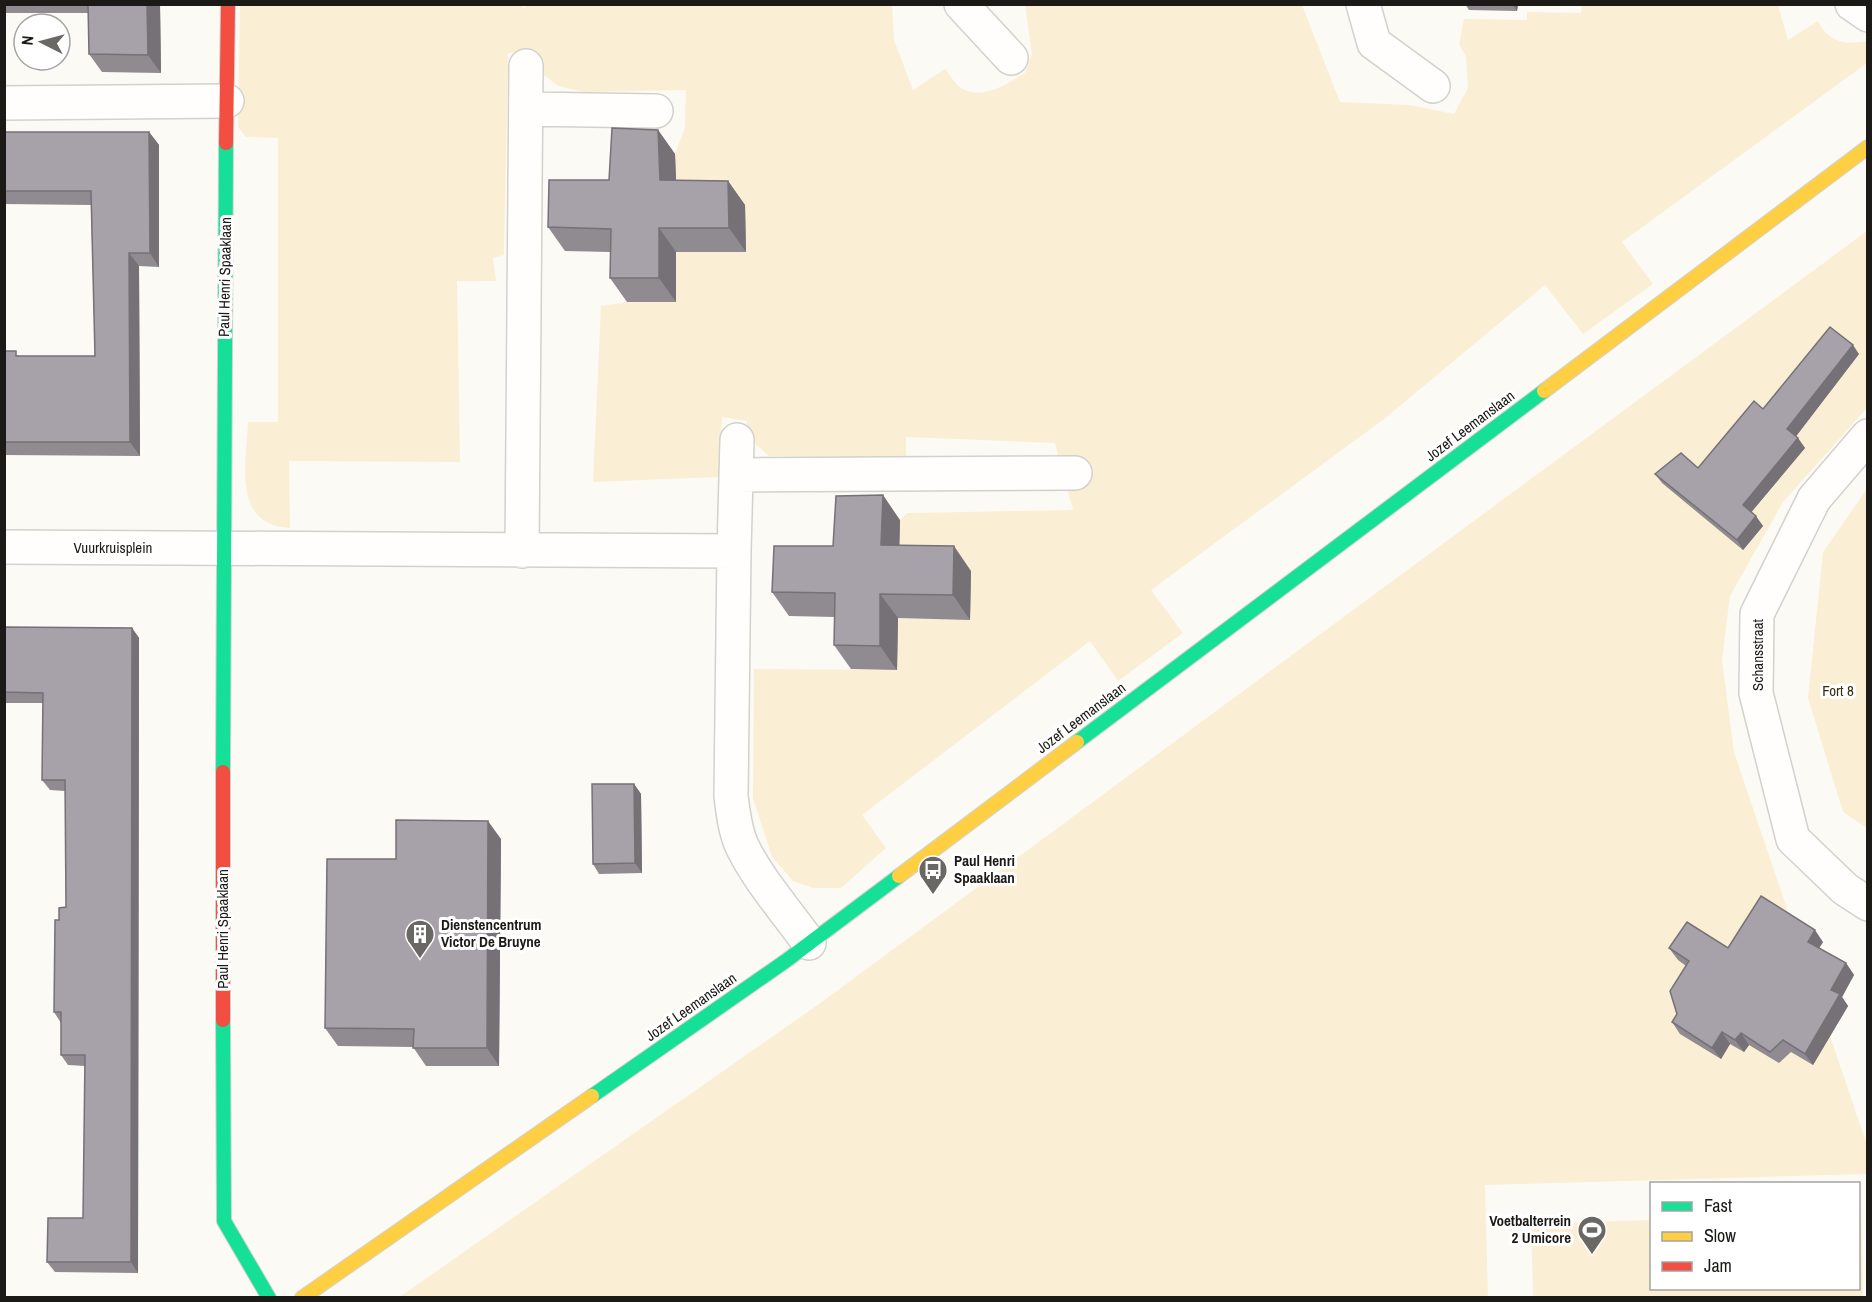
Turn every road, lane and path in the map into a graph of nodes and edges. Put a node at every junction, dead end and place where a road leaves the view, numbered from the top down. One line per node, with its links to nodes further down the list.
1 (228, 4): 9 (street, Paul Henri Spaaklaan)
2 (961, 4): 6 (street)
3 (1363, 4): 8 (street)
4 (1852, 4): 5 (street)
5 (1868, 15)
6 (1011, 58)
7 (526, 66): 11 (street)
8 (1433, 86)
9 (227, 101): 10 (street); 19 (street, Paul Henri Spaaklaan)
10 (4, 103)
11 (526, 108): 12 (street); 20 (street)
12 (656, 111)
13 (1868, 147): 23 (street, Jozef Leemanslaan)
14 (1868, 436): 22 (street, Schansstraat)
15 (737, 440): 17 (street)
16 (1075, 473): 17 (street)
17 (736, 475): 21 (street)
18 (4, 548): 19 (street, Vuurkruisplein)
19 (222, 549): 20 (street); 24 (street, Paul Henri Spaaklaan)
20 (522, 551): 21 (street)
21 (734, 551): 23 (street)
22 (1868, 904)
23 (809, 943): 25 (street, Jozef Leemanslaan)
24 (269, 1298)
25 (302, 1298)

